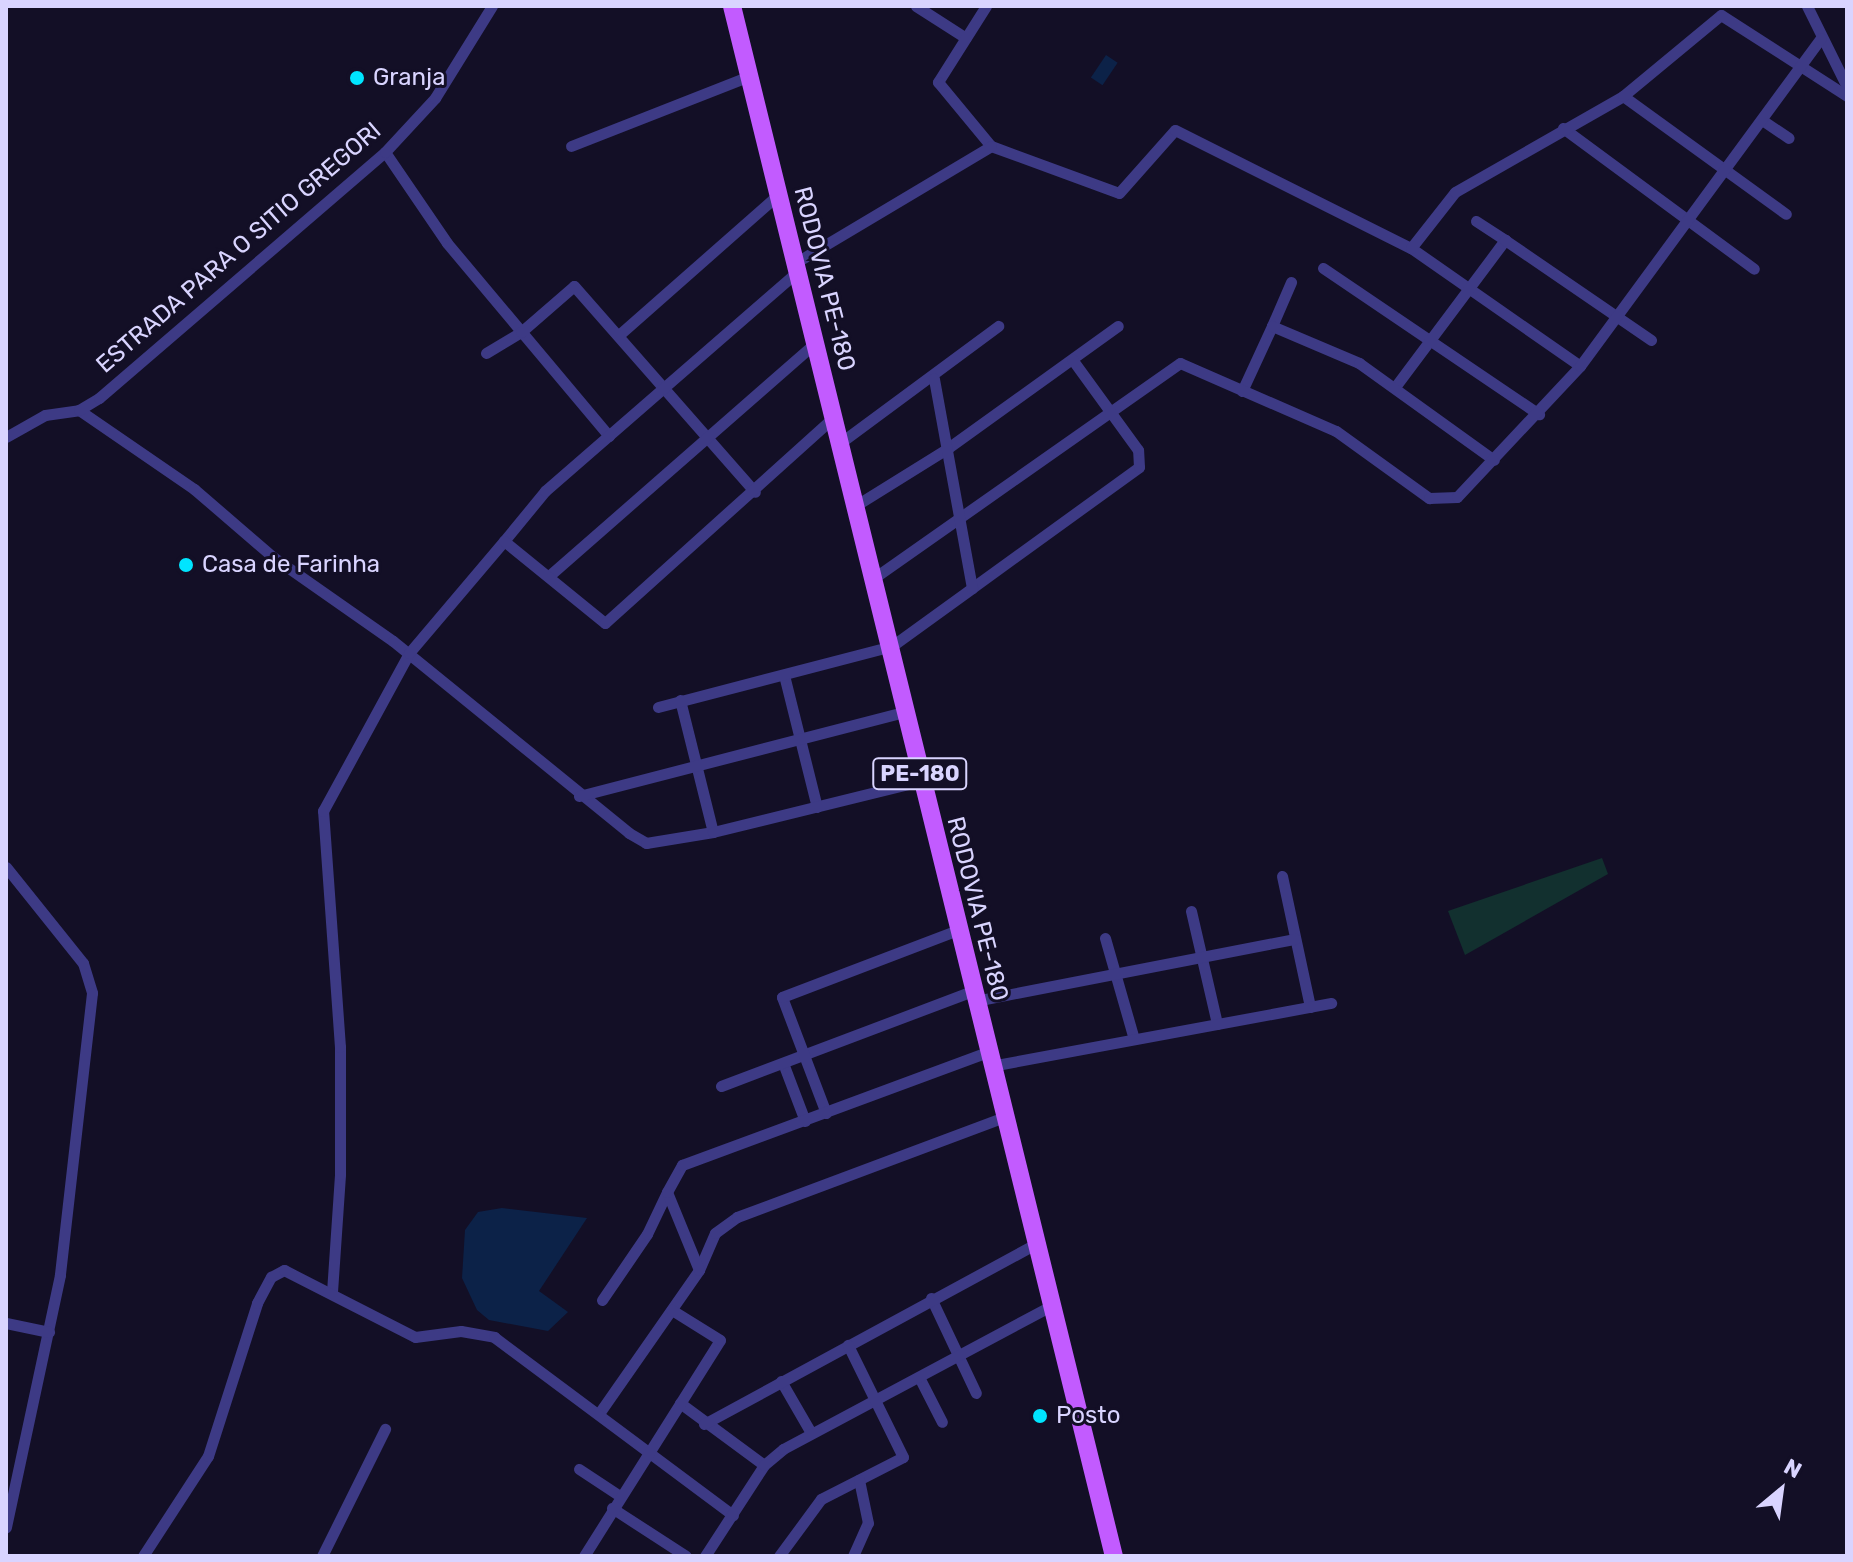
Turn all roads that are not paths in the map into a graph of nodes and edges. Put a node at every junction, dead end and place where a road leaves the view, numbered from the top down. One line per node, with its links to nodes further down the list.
1 (492, 6): 18 (street, ESTRADA PARA O SITIO GREGORI)
2 (732, 6): 9 (main road, RODOVIA PE-180 / PE-180)
3 (916, 6): 6 (street)
4 (986, 6): 6 (street)
5 (1807, 6): 7 (street)
6 (966, 38): 17 (street)
7 (1821, 38): 8 (street); 10 (street)
8 (1800, 70): 11 (street); 12 (street); 13 (street)
9 (750, 76): 16 (street); 20 (main road, RODOVIA PE-180 / PE-180)
10 (1847, 87)
11 (1623, 96): 14 (street); 19 (street)
12 (1847, 96)
13 (1762, 120): 15 (street); 19 (street)
14 (1563, 128): 22 (street); 25 (street)
15 (1789, 138)
16 (571, 146)
17 (991, 146): 25 (street); 26 (street)
18 (385, 152): 35 (street); 47 (street, ESTRADA PARA O SITIO GREGORI)
19 (1725, 169): 21 (street); 22 (street)
20 (779, 194): 26 (main road, RODOVIA PE-180 / PE-180); 36 (street)
21 (1786, 214)
22 (1686, 219): 28 (street); 31 (street)
23 (1476, 221): 24 (street)
24 (1505, 240): 30 (street); 31 (street)
25 (1411, 248): 30 (street)
26 (796, 267): 39 (main road, RODOVIA PE-180 / PE-180); 44 (street)
27 (1323, 268): 37 (street)
28 (1754, 269)
29 (1291, 282): 34 (street)
30 (1468, 289): 37 (street); 42 (street)
31 (1616, 317): 38 (street); 42 (street)
32 (998, 326): 43 (street)
33 (1118, 326): 41 (street)
34 (1272, 326): 45 (street); 46 (street)
35 (521, 332): 36 (street); 40 (street); 52 (street)
36 (620, 334): 44 (street)
37 (1431, 337): 45 (street); 49 (street)
38 (1651, 340)
39 (814, 344): 50 (main road, RODOVIA PE-180 / PE-180); 51 (street)
40 (486, 353)
41 (1072, 359): 48 (street); 55 (street)
42 (1580, 366): 49 (street)
43 (934, 378): 54 (street); 55 (street)
44 (667, 385): 51 (street); 52 (street)
45 (1395, 387): 56 (street)
46 (1242, 391): 48 (street); 56 (street)
47 (79, 410): 53 (street, ESTRADA PARA O SITIO GREGORI); 65 (street)
48 (1111, 412): 59 (street); 63 (street)
49 (1539, 414): 56 (street)
50 (833, 418): 54 (main road, RODOVIA PE-180 / PE-180); 57 (street)
51 (708, 435): 57 (street); 61 (street)
52 (609, 436): 60 (street)
53 (6, 437)
54 (840, 443): 58 (main road, RODOVIA PE-180 / PE-180)
55 (948, 448): 58 (street); 59 (street)
56 (1494, 460)
57 (755, 492): 61 (street)
58 (855, 506): 62 (main road, RODOVIA PE-180 / PE-180)
59 (962, 518): 62 (street); 63 (street)
60 (504, 541): 61 (street); 65 (street)
61 (550, 575)
62 (874, 578): 64 (main road, RODOVIA PE-180 / PE-180)
63 (972, 588): 64 (street)
64 (892, 646): 66 (street); 69 (main road, RODOVIA PE-180 / PE-180)
65 (409, 653): 73 (street); 99 (street)
66 (784, 675): 67 (street); 70 (street)
67 (680, 700): 68 (street); 71 (street)
68 (658, 707)
69 (907, 711): 70 (street); 72 (main road, RODOVIA PE-180 / PE-180)
70 (801, 739): 71 (street); 74 (street)
71 (696, 767): 73 (street); 75 (street)
72 (921, 781): 74 (street); 79 (main road, RODOVIA PE-180 / PE-180)
73 (579, 796): 75 (street)
74 (817, 807): 75 (street)
75 (713, 832)
76 (6, 867): 105 (street)
77 (1282, 876): 81 (street)
78 (1191, 911): 82 (street)
79 (957, 930): 84 (main road, RODOVIA PE-180 / PE-180); 89 (street)
80 (1105, 938): 83 (street)
81 (1295, 939): 82 (street); 86 (street)
82 (1201, 958): 83 (street); 87 (street)
83 (1114, 975): 84 (street); 88 (street)
84 (974, 996): 89 (street); 90 (main road, RODOVIA PE-180 / PE-180)
85 (1331, 1003): 86 (street)
86 (1310, 1007): 87 (street)
87 (1217, 1024): 88 (street)
88 (1134, 1039): 90 (street)
89 (804, 1055): 91 (street); 93 (street)
90 (989, 1059): 93 (street); 94 (main road, RODOVIA PE-180 / PE-180)
91 (783, 1063): 92 (street); 95 (street)
92 (721, 1086)
93 (826, 1113): 95 (street)
94 (1004, 1117): 97 (main road, RODOVIA PE-180 / PE-180); 98 (street)
95 (805, 1121): 96 (street)
96 (667, 1192): 98 (street); 101 (street)
97 (1037, 1243): 100 (street); 102 (main road, RODOVIA PE-180 / PE-180)
98 (699, 1270): 103 (street)
99 (332, 1292): 113 (street); 127 (street)
100 (931, 1298): 106 (street); 107 (street)
101 (602, 1300)
102 (1053, 1305): 107 (street); 126 (main road, RODOVIA PE-180 / PE-180)
103 (672, 1310): 112 (street); 113 (street)
104 (6, 1323): 105 (street)
105 (49, 1332): 125 (street)
106 (848, 1345): 109 (street); 111 (street)
107 (959, 1357): 108 (street); 110 (street)
108 (920, 1379): 111 (street); 114 (street)
109 (781, 1381): 115 (street); 117 (street)
110 (976, 1393)
111 (875, 1402): 117 (street); 121 (street)
112 (680, 1403): 115 (street); 118 (street)
113 (600, 1412): 118 (street)
114 (942, 1422)
115 (704, 1424): 119 (street)
116 (385, 1429): 128 (street)
117 (810, 1431): 119 (street)
118 (646, 1455): 122 (street); 124 (street)
119 (764, 1465): 124 (street)
120 (579, 1469): 122 (street)
121 (859, 1480): 132 (street); 133 (street)
122 (620, 1496): 123 (street)
123 (612, 1508): 129 (street); 130 (street)
124 (733, 1515): 131 (street)
125 (6, 1527)
126 (1112, 1549)
127 (143, 1556)
128 (322, 1556)
129 (584, 1556)
130 (686, 1556)
131 (705, 1556)
132 (779, 1556)
133 (853, 1556)

